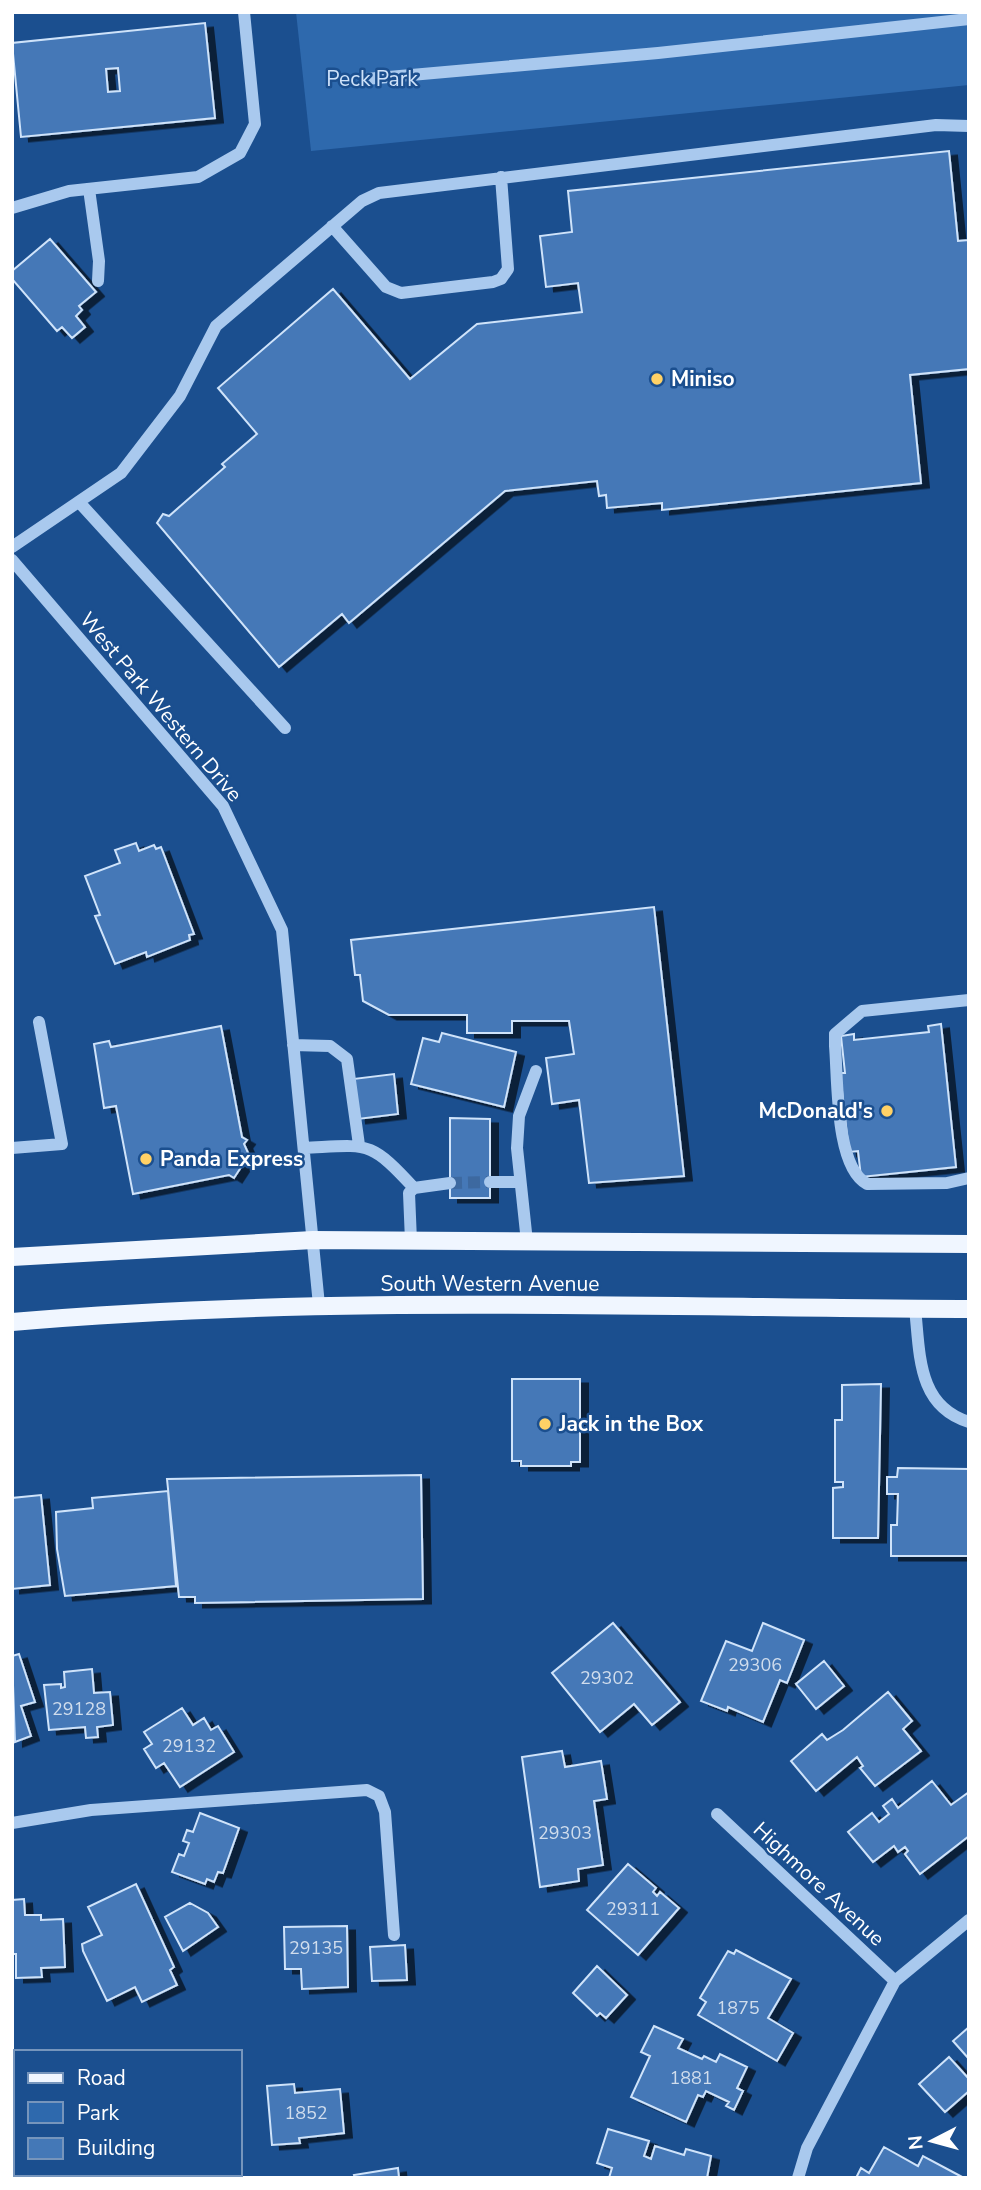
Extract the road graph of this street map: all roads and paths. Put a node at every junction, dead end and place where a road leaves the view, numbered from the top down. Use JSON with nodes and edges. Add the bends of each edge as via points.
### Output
{"nodes":[{"id":1,"x":244,"y":12,"type":"edge"},
{"id":2,"x":969,"y":19,"type":"edge"},
{"id":3,"x":366,"y":79,"type":"dead end"},
{"id":4,"x":969,"y":126,"type":"edge"},
{"id":5,"x":501,"y":177,"type":"junction"},
{"id":6,"x":89,"y":189,"type":"junction"},
{"id":7,"x":12,"y":208,"type":"edge"},
{"id":8,"x":332,"y":226,"type":"junction"},
{"id":9,"x":98,"y":281,"type":"dead end"},
{"id":10,"x":79,"y":502,"type":"junction"},
{"id":11,"x":12,"y":548,"type":"edge"},
{"id":12,"x":12,"y":560,"type":"edge"},
{"id":13,"x":285,"y":728,"type":"dead end"},
{"id":14,"x":969,"y":1000,"type":"edge"},
{"id":15,"x":39,"y":1023,"type":"dead end"},
{"id":16,"x":293,"y":1045,"type":"junction"},
{"id":17,"x":536,"y":1072,"type":"dead end"},
{"id":18,"x":359,"y":1145,"type":"junction"},
{"id":19,"x":12,"y":1148,"type":"edge"},
{"id":20,"x":304,"y":1148,"type":"junction"},
{"id":21,"x":969,"y":1178,"type":"edge"},
{"id":22,"x":450,"y":1182,"type":"tunnel mouth"},
{"id":23,"x":490,"y":1182,"type":"tunnel mouth"},
{"id":24,"x":520,"y":1182,"type":"junction"},
{"id":25,"x":414,"y":1188,"type":"junction"},
{"id":26,"x":313,"y":1240,"type":"junction"},
{"id":27,"x":411,"y":1241,"type":"junction"},
{"id":28,"x":527,"y":1242,"type":"junction"},
{"id":29,"x":969,"y":1244,"type":"edge"},
{"id":30,"x":12,"y":1257,"type":"edge"},
{"id":31,"x":318,"y":1305,"type":"junction"},
{"id":32,"x":915,"y":1308,"type":"junction"},
{"id":33,"x":969,"y":1308,"type":"edge"},
{"id":34,"x":12,"y":1322,"type":"edge"},
{"id":35,"x":969,"y":1422,"type":"edge"},
{"id":36,"x":718,"y":1814,"type":"dead end"},
{"id":37,"x":12,"y":1823,"type":"edge"},
{"id":38,"x":969,"y":1920,"type":"edge"},
{"id":39,"x":394,"y":1935,"type":"dead end"},
{"id":40,"x":895,"y":1981,"type":"junction"},
{"id":41,"x":798,"y":2178,"type":"edge"}],
"edges":[{"from":1,"to":6,"type":"street","via":[[255,124],[240,153],[198,177]]},
{"from":2,"to":3,"type":"street"},
{"from":4,"to":5,"type":"street","via":[[936,125]]},
{"from":5,"to":8,"type":"street","via":[[379,193]]},
{"from":5,"to":8,"type":"street","via":[[508,269],[493,282],[401,293],[386,287]]},
{"from":6,"to":7,"type":"street"},
{"from":6,"to":9,"type":"street"},
{"from":8,"to":10,"type":"street","via":[[216,326],[180,396],[121,473]]},
{"from":10,"to":11,"type":"street"},
{"from":10,"to":13,"type":"street"},
{"from":12,"to":16,"type":"street","name":"West Park Western Drive","via":[[223,806],[282,930]]},
{"from":14,"to":21,"type":"street","via":[[862,1011],[835,1034],[845,1154],[858,1179],[867,1184]]},
{"from":15,"to":19,"type":"street","via":[[62,1144]]},
{"from":16,"to":18,"type":"street","via":[[330,1046],[347,1059]]},
{"from":16,"to":20,"type":"street","name":"West Park Western Drive"},
{"from":17,"to":24,"type":"street","via":[[519,1116]]},
{"from":18,"to":20,"type":"street"},
{"from":18,"to":25,"type":"street","via":[[383,1155]]},
{"from":20,"to":26,"type":"street","name":"West Park Western Drive"},
{"from":22,"to":25,"type":"street"},
{"from":23,"to":24,"type":"street"},
{"from":24,"to":28,"type":"street"},
{"from":25,"to":27,"type":"street","via":[[409,1193]]},
{"from":26,"to":27,"type":"main road","name":"South Western Avenue"},
{"from":26,"to":30,"type":"main road","name":"South Western Avenue"},
{"from":26,"to":31,"type":"street","name":"West Park Western Drive"},
{"from":27,"to":28,"type":"main road","name":"South Western Avenue"},
{"from":28,"to":29,"type":"main road","name":"South Western Avenue"},
{"from":31,"to":32,"type":"main road","name":"South Western Avenue"},
{"from":31,"to":34,"type":"main road","name":"South Western Avenue"},
{"from":32,"to":33,"type":"main road","name":"South Western Avenue"},
{"from":32,"to":35,"type":"street","via":[[930,1393],[942,1410]]},
{"from":36,"to":40,"type":"street","name":"Highmore Avenue"},
{"from":37,"to":39,"type":"street","via":[[91,1810],[367,1790],[379,1796],[385,1812]]},
{"from":38,"to":40,"type":"street"},
{"from":40,"to":41,"type":"street","via":[[807,2148]]}]}
